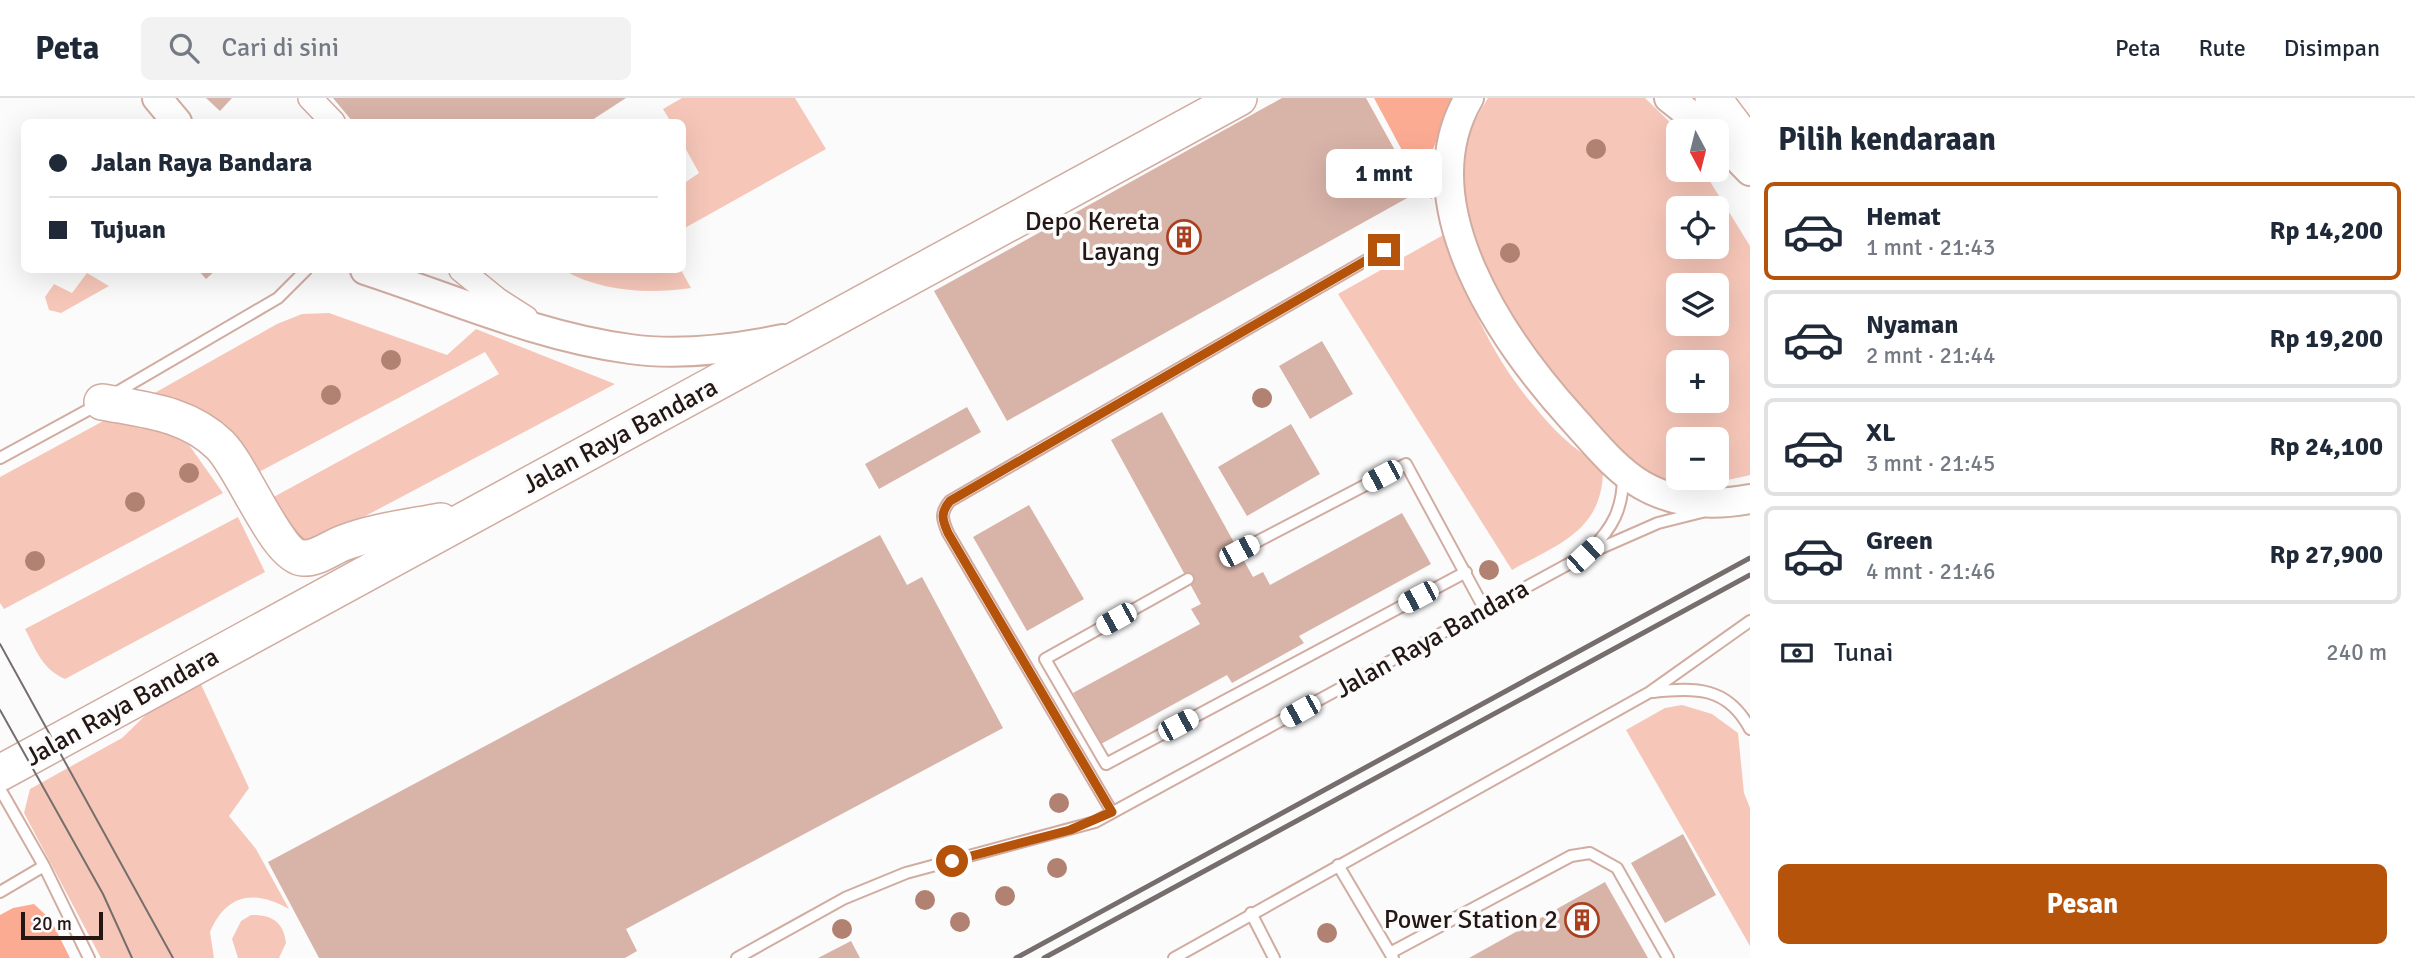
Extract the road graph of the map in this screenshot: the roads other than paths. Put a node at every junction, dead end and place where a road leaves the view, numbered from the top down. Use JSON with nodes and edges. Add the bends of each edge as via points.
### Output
{"nodes":[{"id":1,"x":157,"y":98,"type":"edge"},
{"id":2,"x":303,"y":98,"type":"edge"},
{"id":3,"x":310,"y":98,"type":"edge"},
{"id":4,"x":1239,"y":98,"type":"edge"},
{"id":5,"x":1469,"y":98,"type":"edge"},
{"id":6,"x":1670,"y":98,"type":"edge"},
{"id":7,"x":1713,"y":98,"type":"edge"},
{"id":8,"x":174,"y":119,"type":"edge"},
{"id":9,"x":315,"y":119,"type":"edge"},
{"id":10,"x":330,"y":119,"type":"edge"},
{"id":11,"x":1696,"y":119,"type":"edge"},
{"id":12,"x":1750,"y":147,"type":"edge"},
{"id":13,"x":1729,"y":149,"type":"edge"},
{"id":14,"x":1750,"y":171,"type":"edge"},
{"id":15,"x":1384,"y":250,"type":"dead end"},
{"id":16,"x":303,"y":273,"type":"edge"},
{"id":17,"x":374,"y":273,"type":"edge"},
{"id":18,"x":465,"y":273,"type":"edge"},
{"id":19,"x":543,"y":329,"type":"junction"},
{"id":20,"x":812,"y":333,"type":"junction"},
{"id":21,"x":102,"y":402,"type":"junction"},
{"id":22,"x":0,"y":458,"type":"edge"},
{"id":23,"x":1623,"y":471,"type":"junction"},
{"id":24,"x":1747,"y":500,"type":"edge"},
{"id":25,"x":477,"y":514,"type":"junction"},
{"id":26,"x":1239,"y":551,"type":"dead end"},
{"id":27,"x":1585,"y":555,"type":"junction"},
{"id":28,"x":1466,"y":572,"type":"junction"},
{"id":29,"x":1188,"y":579,"type":"dead end"},
{"id":30,"x":1485,"y":610,"type":"junction"},
{"id":31,"x":1750,"y":621,"type":"edge"},
{"id":32,"x":1650,"y":692,"type":"junction"},
{"id":33,"x":1750,"y":729,"type":"edge"},
{"id":34,"x":0,"y":773,"type":"edge"},
{"id":35,"x":0,"y":789,"type":"edge"},
{"id":36,"x":1112,"y":812,"type":"junction"},
{"id":37,"x":1338,"y":865,"type":"junction"},
{"id":38,"x":44,"y":866,"type":"junction"},
{"id":39,"x":0,"y":892,"type":"edge"},
{"id":40,"x":1251,"y":913,"type":"junction"},
{"id":41,"x":1391,"y":956,"type":"edge"},
{"id":42,"x":89,"y":958,"type":"edge"},
{"id":43,"x":737,"y":958,"type":"edge"},
{"id":44,"x":1174,"y":958,"type":"edge"},
{"id":45,"x":1274,"y":958,"type":"edge"},
{"id":46,"x":1668,"y":958,"type":"edge"}],
"edges":[{"from":1,"to":8,"type":"street"},
{"from":2,"to":9,"type":"lane"},
{"from":3,"to":10,"type":"street"},
{"from":4,"to":20,"type":"main road","name":"Jalan Raya Bandara"},
{"from":5,"to":23,"type":"street","via":[[1457,121],[1449,158],[1453,204],[1470,261],[1490,309],[1526,366]]},
{"from":6,"to":11,"type":"street"},
{"from":7,"to":12,"type":"main road"},
{"from":13,"to":14,"type":"street"},
{"from":15,"to":36,"type":"lane","via":[[950,501],[942,511],[948,533]]},
{"from":16,"to":21,"type":"lane","via":[[278,298]]},
{"from":17,"to":19,"type":"street"},
{"from":18,"to":19,"type":"street"},
{"from":19,"to":20,"type":"street","via":[[583,342],[633,350],[691,351],[745,347]]},
{"from":20,"to":25,"type":"main road","name":"Jalan Raya Bandara"},
{"from":21,"to":22,"type":"lane"},
{"from":21,"to":25,"type":"main road","via":[[162,411],[220,446],[240,470],[285,549],[304,559],[374,534]]},
{"from":23,"to":24,"type":"street","via":[[1643,485],[1684,501]]},
{"from":23,"to":27,"type":"lane","via":[[1617,517],[1607,535]]},
{"from":24,"to":27,"type":"lane","name":"Jalan Raya Bandara","via":[[1658,523]]},
{"from":25,"to":34,"type":"main road","name":"Jalan Raya Bandara"},
{"from":26,"to":28,"type":"lane","via":[[1406,464]]},
{"from":27,"to":30,"type":"lane","name":"Jalan Raya Bandara"},
{"from":28,"to":29,"type":"lane","via":[[1106,764],[1045,659]]},
{"from":28,"to":30,"type":"lane"},
{"from":30,"to":36,"type":"lane","name":"Jalan Raya Bandara"},
{"from":31,"to":32,"type":"lane"},
{"from":32,"to":33,"type":"lane","via":[[1711,693],[1741,713]]},
{"from":32,"to":37,"type":"lane"},
{"from":35,"to":38,"type":"lane"},
{"from":36,"to":43,"type":"lane","name":"Jalan Raya Bandara","via":[[1070,830],[906,873],[845,898]]},
{"from":37,"to":40,"type":"lane"},
{"from":37,"to":41,"type":"lane"},
{"from":38,"to":39,"type":"lane"},
{"from":38,"to":42,"type":"lane"},
{"from":40,"to":44,"type":"lane"},
{"from":40,"to":45,"type":"lane"},
{"from":41,"to":46,"type":"lane","via":[[1570,856],[1590,853],[1617,867]]}]}
